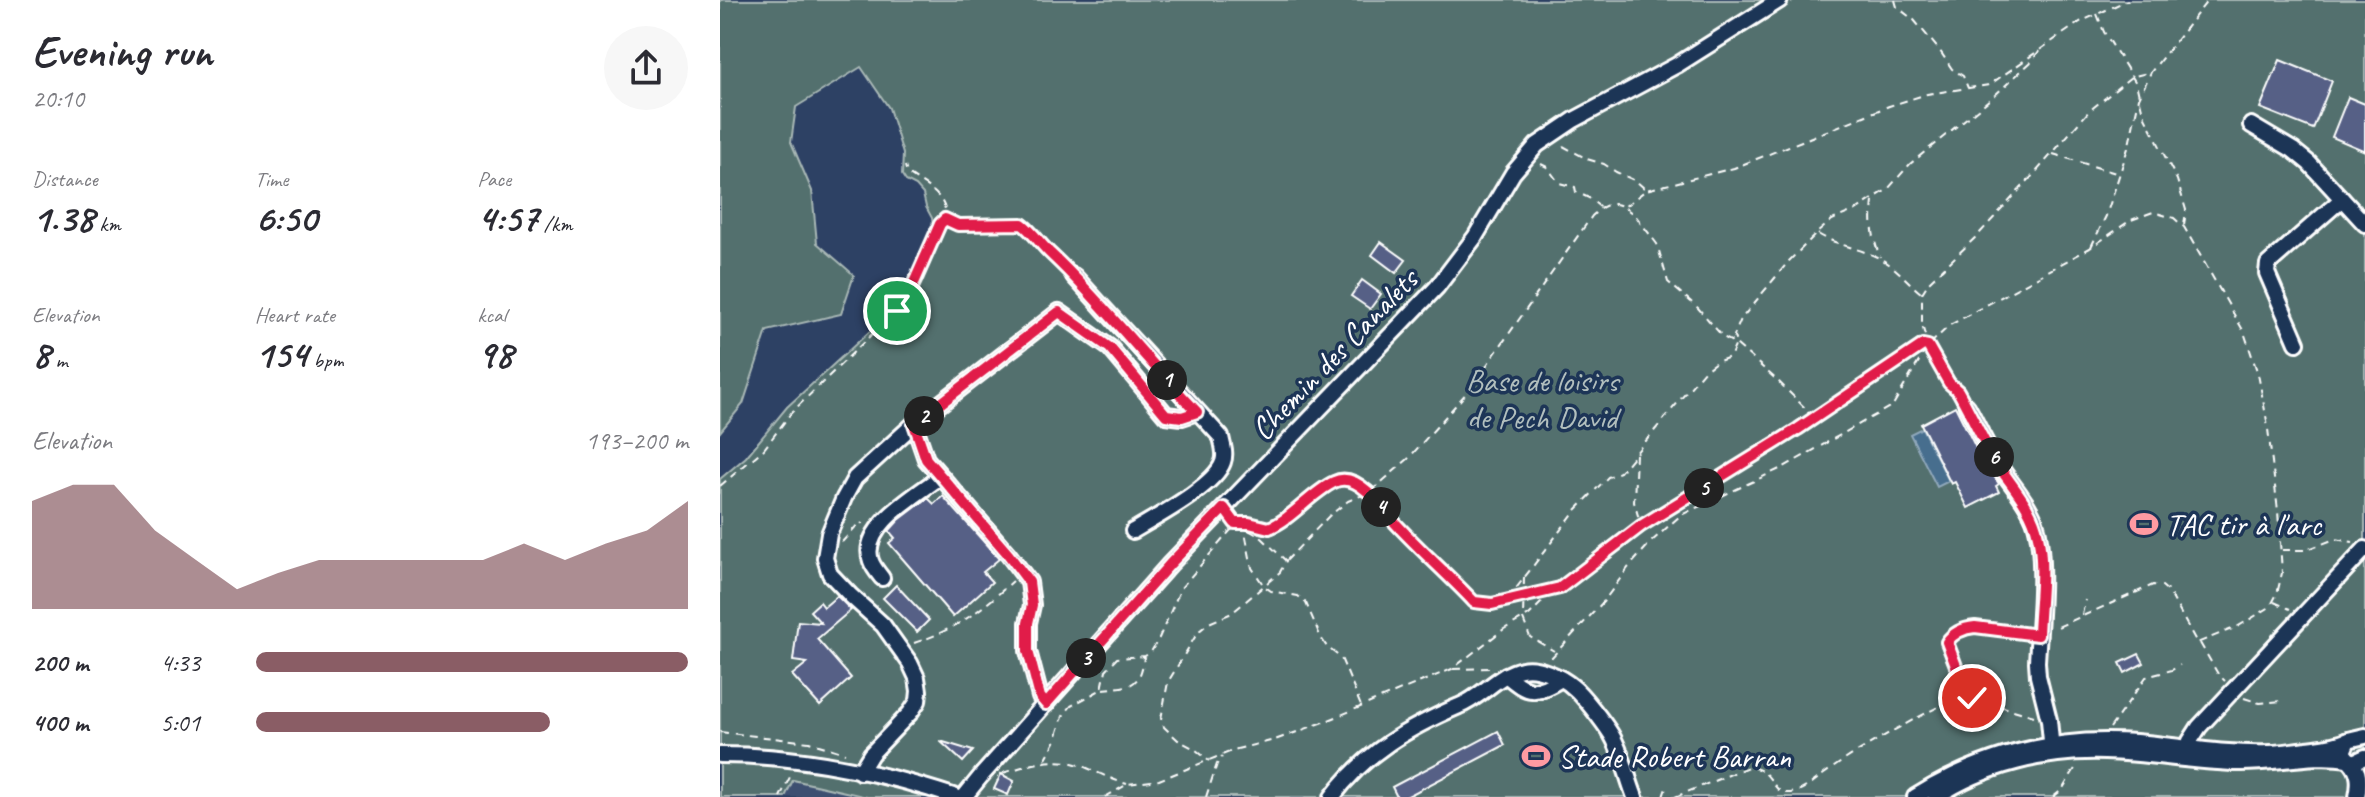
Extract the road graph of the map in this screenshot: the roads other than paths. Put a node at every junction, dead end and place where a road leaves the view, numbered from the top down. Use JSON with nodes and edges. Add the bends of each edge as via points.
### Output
{"nodes":[{"id":1,"x":1780,"y":0,"type":"edge"},
{"id":2,"x":2251,"y":125,"type":"dead end"},
{"id":3,"x":2342,"y":199,"type":"junction"},
{"id":4,"x":2365,"y":224,"type":"edge"},
{"id":5,"x":1074,"y":276,"type":"road end"},
{"id":6,"x":2297,"y":343,"type":"dead end"},
{"id":7,"x":1967,"y":406,"type":"road end"},
{"id":8,"x":1197,"y":412,"type":"junction"},
{"id":9,"x":914,"y":424,"type":"junction"},
{"id":10,"x":940,"y":477,"type":"junction"},
{"id":11,"x":1133,"y":531,"type":"dead end"},
{"id":12,"x":2361,"y":546,"type":"edge"},
{"id":13,"x":882,"y":578,"type":"dead end"},
{"id":14,"x":1506,"y":675,"type":"junction"},
{"id":15,"x":1561,"y":679,"type":"junction"},
{"id":16,"x":1046,"y":704,"type":"junction"},
{"id":17,"x":2359,"y":739,"type":"edge"},
{"id":18,"x":2052,"y":749,"type":"junction"},
{"id":19,"x":2186,"y":754,"type":"junction"},
{"id":20,"x":720,"y":755,"type":"edge"},
{"id":21,"x":2365,"y":757,"type":"edge"},
{"id":22,"x":2349,"y":760,"type":"junction"},
{"id":23,"x":863,"y":766,"type":"junction"},
{"id":24,"x":885,"y":778,"type":"junction"},
{"id":25,"x":928,"y":797,"type":"edge"},
{"id":26,"x":956,"y":797,"type":"edge"},
{"id":27,"x":964,"y":797,"type":"edge"},
{"id":28,"x":1332,"y":797,"type":"edge"},
{"id":29,"x":1635,"y":797,"type":"edge"},
{"id":30,"x":1915,"y":797,"type":"edge"},
{"id":31,"x":1936,"y":797,"type":"edge"},
{"id":32,"x":2357,"y":797,"type":"edge"}],
"edges":[{"from":1,"to":16,"type":"street","name":"Chemin des Canalets","via":[[1551,135],[1526,156],[1437,287],[1170,564]]},
{"from":2,"to":3,"type":"street","via":[[2309,163]]},
{"from":3,"to":4,"type":"street"},
{"from":3,"to":6,"type":"street","via":[[2268,264],[2267,273]]},
{"from":5,"to":8,"type":"street"},
{"from":7,"to":18,"type":"street","via":[[2033,518],[2041,557],[2038,676]]},
{"from":8,"to":9,"type":"street","via":[[1166,415],[1110,348],[1059,312]]},
{"from":8,"to":11,"type":"street","via":[[1221,437],[1223,465],[1204,486]]},
{"from":9,"to":10,"type":"street","via":[[926,459]]},
{"from":9,"to":23,"type":"street","via":[[855,478],[829,534],[825,558],[830,574],[883,625],[917,678],[918,701]]},
{"from":10,"to":13,"type":"street","via":[[884,520],[871,540],[870,561]]},
{"from":10,"to":16,"type":"street","via":[[1029,582],[1028,651]]},
{"from":12,"to":19,"type":"street","via":[[2199,727]]},
{"from":14,"to":15,"type":"street","via":[[1532,668]]},
{"from":14,"to":15,"type":"street","via":[[1533,691]]},
{"from":14,"to":28,"type":"street","via":[[1469,702],[1418,724],[1370,754]]},
{"from":15,"to":29,"type":"street","via":[[1611,735]]},
{"from":16,"to":27,"type":"street","name":"Chemin des Canalets"},
{"from":17,"to":19,"type":"street","via":[[2271,753]]},
{"from":17,"to":22,"type":"street","via":[[2345,743],[2343,752]]},
{"from":18,"to":19,"type":"street"},
{"from":18,"to":19,"type":"street","via":[[2105,741]]},
{"from":18,"to":30,"type":"street","via":[[1992,759]]},
{"from":18,"to":31,"type":"street","via":[[1977,775]]},
{"from":19,"to":22,"type":"street","via":[[2247,763]]},
{"from":20,"to":23,"type":"street"},
{"from":21,"to":22,"type":"street"},
{"from":22,"to":32,"type":"street","via":[[2359,776]]},
{"from":23,"to":24,"type":"street"},
{"from":24,"to":25,"type":"street"},
{"from":24,"to":26,"type":"street"}]}
